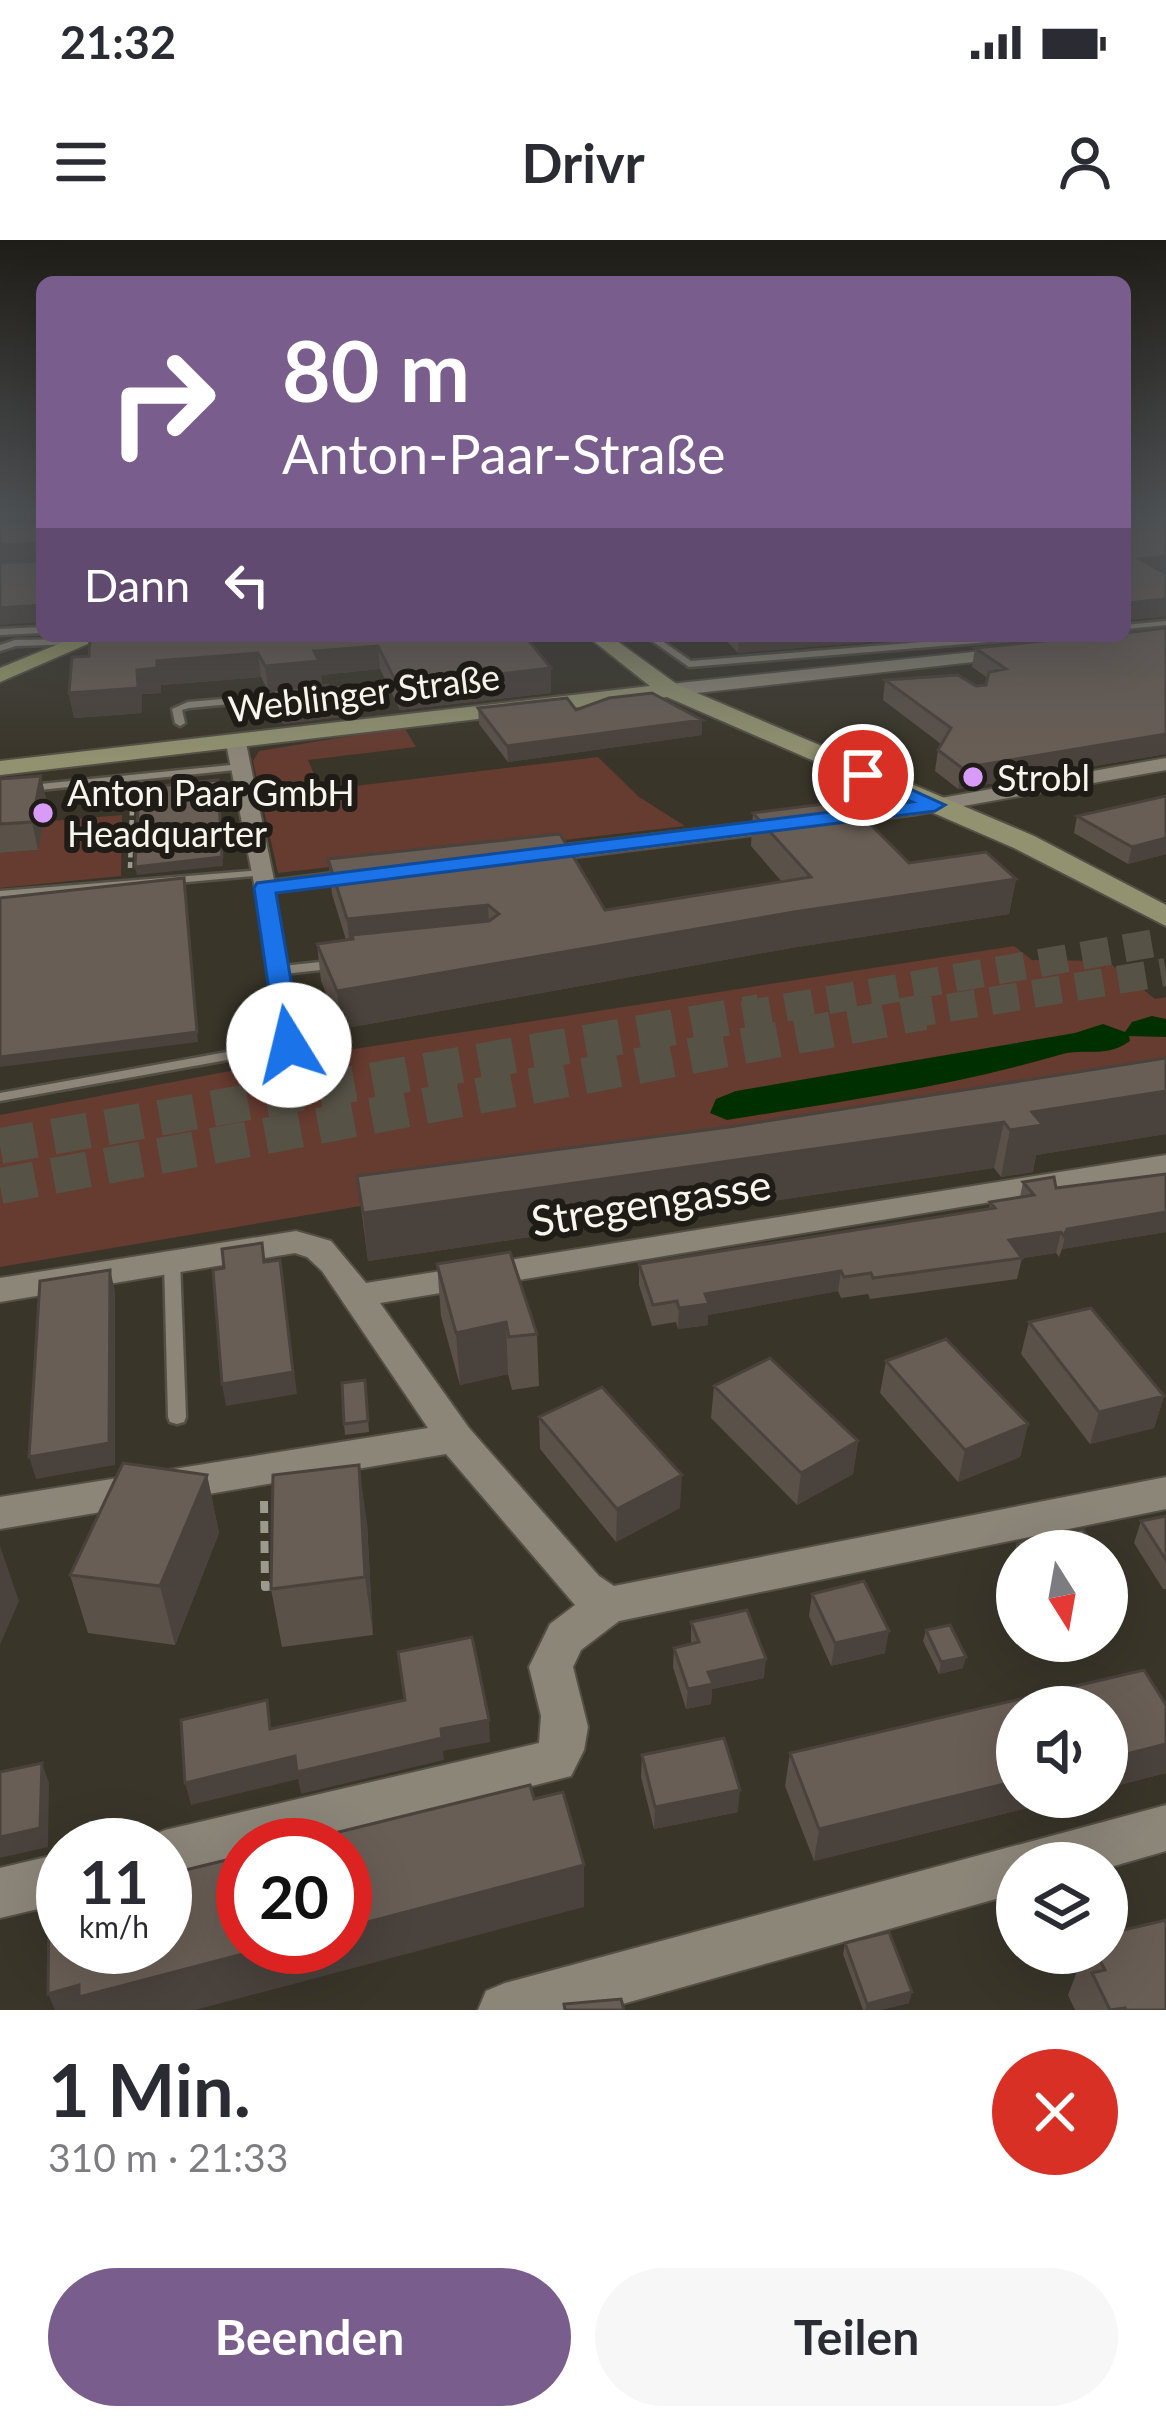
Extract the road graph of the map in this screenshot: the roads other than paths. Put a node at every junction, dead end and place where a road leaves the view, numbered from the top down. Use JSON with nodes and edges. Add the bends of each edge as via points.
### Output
{"nodes":[{"id":1,"x":1166,"y":623,"type":"edge"},
{"id":2,"x":1131,"y":626,"type":"edge"},
{"id":3,"x":36,"y":630,"type":"edge"},
{"id":4,"x":0,"y":632,"type":"edge"},
{"id":5,"x":1166,"y":638,"type":"edge"},
{"id":6,"x":1131,"y":641,"type":"edge"},
{"id":7,"x":45,"y":642,"type":"edge"},
{"id":8,"x":82,"y":642,"type":"edge"},
{"id":9,"x":604,"y":642,"type":"edge"},
{"id":10,"x":657,"y":642,"type":"edge"},
{"id":11,"x":1123,"y":642,"type":"edge"},
{"id":12,"x":1030,"y":643,"type":"edge"},
{"id":13,"x":1102,"y":644,"type":"edge"},
{"id":14,"x":0,"y":648,"type":"edge"},
{"id":15,"x":822,"y":656,"type":"junction"},
{"id":16,"x":922,"y":661,"type":"junction"},
{"id":17,"x":0,"y":676,"type":"edge"},
{"id":18,"x":957,"y":685,"type":"edge"},
{"id":19,"x":368,"y":689,"type":"dead end"},
{"id":20,"x":670,"y":691,"type":"junction"},
{"id":21,"x":180,"y":723,"type":"dead end"},
{"id":22,"x":239,"y":755,"type":"junction"},
{"id":23,"x":1166,"y":764,"type":"edge"},
{"id":24,"x":1,"y":776,"type":"edge"},
{"id":25,"x":935,"y":805,"type":"junction"},
{"id":26,"x":509,"y":858,"type":"edge"},
{"id":27,"x":398,"y":872,"type":"edge"},
{"id":28,"x":262,"y":880,"type":"junction"},
{"id":29,"x":0,"y":895,"type":"edge"},
{"id":30,"x":1166,"y":917,"type":"edge"},
{"id":31,"x":348,"y":963,"type":"edge"},
{"id":32,"x":277,"y":971,"type":"junction"},
{"id":33,"x":0,"y":1097,"type":"edge"},
{"id":34,"x":1166,"y":1164,"type":"edge"},
{"id":35,"x":172,"y":1261,"type":"junction"},
{"id":36,"x":1,"y":1290,"type":"edge"},
{"id":37,"x":359,"y":1297,"type":"junction"},
{"id":38,"x":0,"y":1310,"type":"edge"},
{"id":39,"x":177,"y":1417,"type":"dead end"},
{"id":40,"x":455,"y":1438,"type":"junction"},
{"id":41,"x":1166,"y":1493,"type":"edge"},
{"id":42,"x":0,"y":1513,"type":"edge"},
{"id":43,"x":608,"y":1605,"type":"junction"},
{"id":44,"x":1166,"y":1828,"type":"edge"},
{"id":45,"x":1115,"y":1842,"type":"edge"},
{"id":46,"x":192,"y":1848,"type":"edge"},
{"id":47,"x":996,"y":1875,"type":"edge"},
{"id":48,"x":36,"y":1884,"type":"edge"},
{"id":49,"x":0,"y":1893,"type":"edge"},
{"id":50,"x":505,"y":2010,"type":"edge"}],
"edges":[{"from":1,"to":2,"type":"lane"},
{"from":3,"to":4,"type":"lane"},
{"from":5,"to":6,"type":"street"},
{"from":7,"to":14,"type":"lane"},
{"from":8,"to":17,"type":"main road"},
{"from":9,"to":20,"type":"street"},
{"from":10,"to":15,"type":"lane","via":[[688,664]]},
{"from":11,"to":13,"type":"street"},
{"from":12,"to":15,"type":"lane"},
{"from":12,"to":16,"type":"street","name":"Weblinger Straße"},
{"from":15,"to":16,"type":"street","name":"Weblinger Straße"},
{"from":15,"to":20,"type":"street","name":"Weblinger Straße"},
{"from":16,"to":18,"type":"street"},
{"from":19,"to":21,"type":"lane","via":[[188,705],[177,710]]},
{"from":20,"to":22,"type":"street","name":"Weblinger Straße"},
{"from":20,"to":25,"type":"street"},
{"from":22,"to":24,"type":"street","name":"Weblinger Straße"},
{"from":22,"to":28,"type":"street"},
{"from":23,"to":25,"type":"street"},
{"from":25,"to":26,"type":"street"},
{"from":25,"to":30,"type":"street"},
{"from":27,"to":28,"type":"street"},
{"from":28,"to":29,"type":"lane"},
{"from":28,"to":32,"type":"lane"},
{"from":31,"to":32,"type":"lane"},
{"from":32,"to":33,"type":"lane","via":[[289,1045]]},
{"from":34,"to":37,"type":"street","name":"Stregengasse"},
{"from":35,"to":36,"type":"street"},
{"from":35,"to":37,"type":"street","via":[[296,1242],[328,1257]]},
{"from":35,"to":39,"type":"lane"},
{"from":36,"to":38,"type":"lane"},
{"from":37,"to":40,"type":"street"},
{"from":40,"to":42,"type":"street"},
{"from":40,"to":43,"type":"street","via":[[584,1588]]},
{"from":41,"to":43,"type":"street"},
{"from":43,"to":46,"type":"street","via":[[565,1636],[550,1667],[567,1727],[567,1746],[554,1761]]},
{"from":44,"to":45,"type":"street"},
{"from":47,"to":50,"type":"street"},
{"from":48,"to":49,"type":"street"}]}
